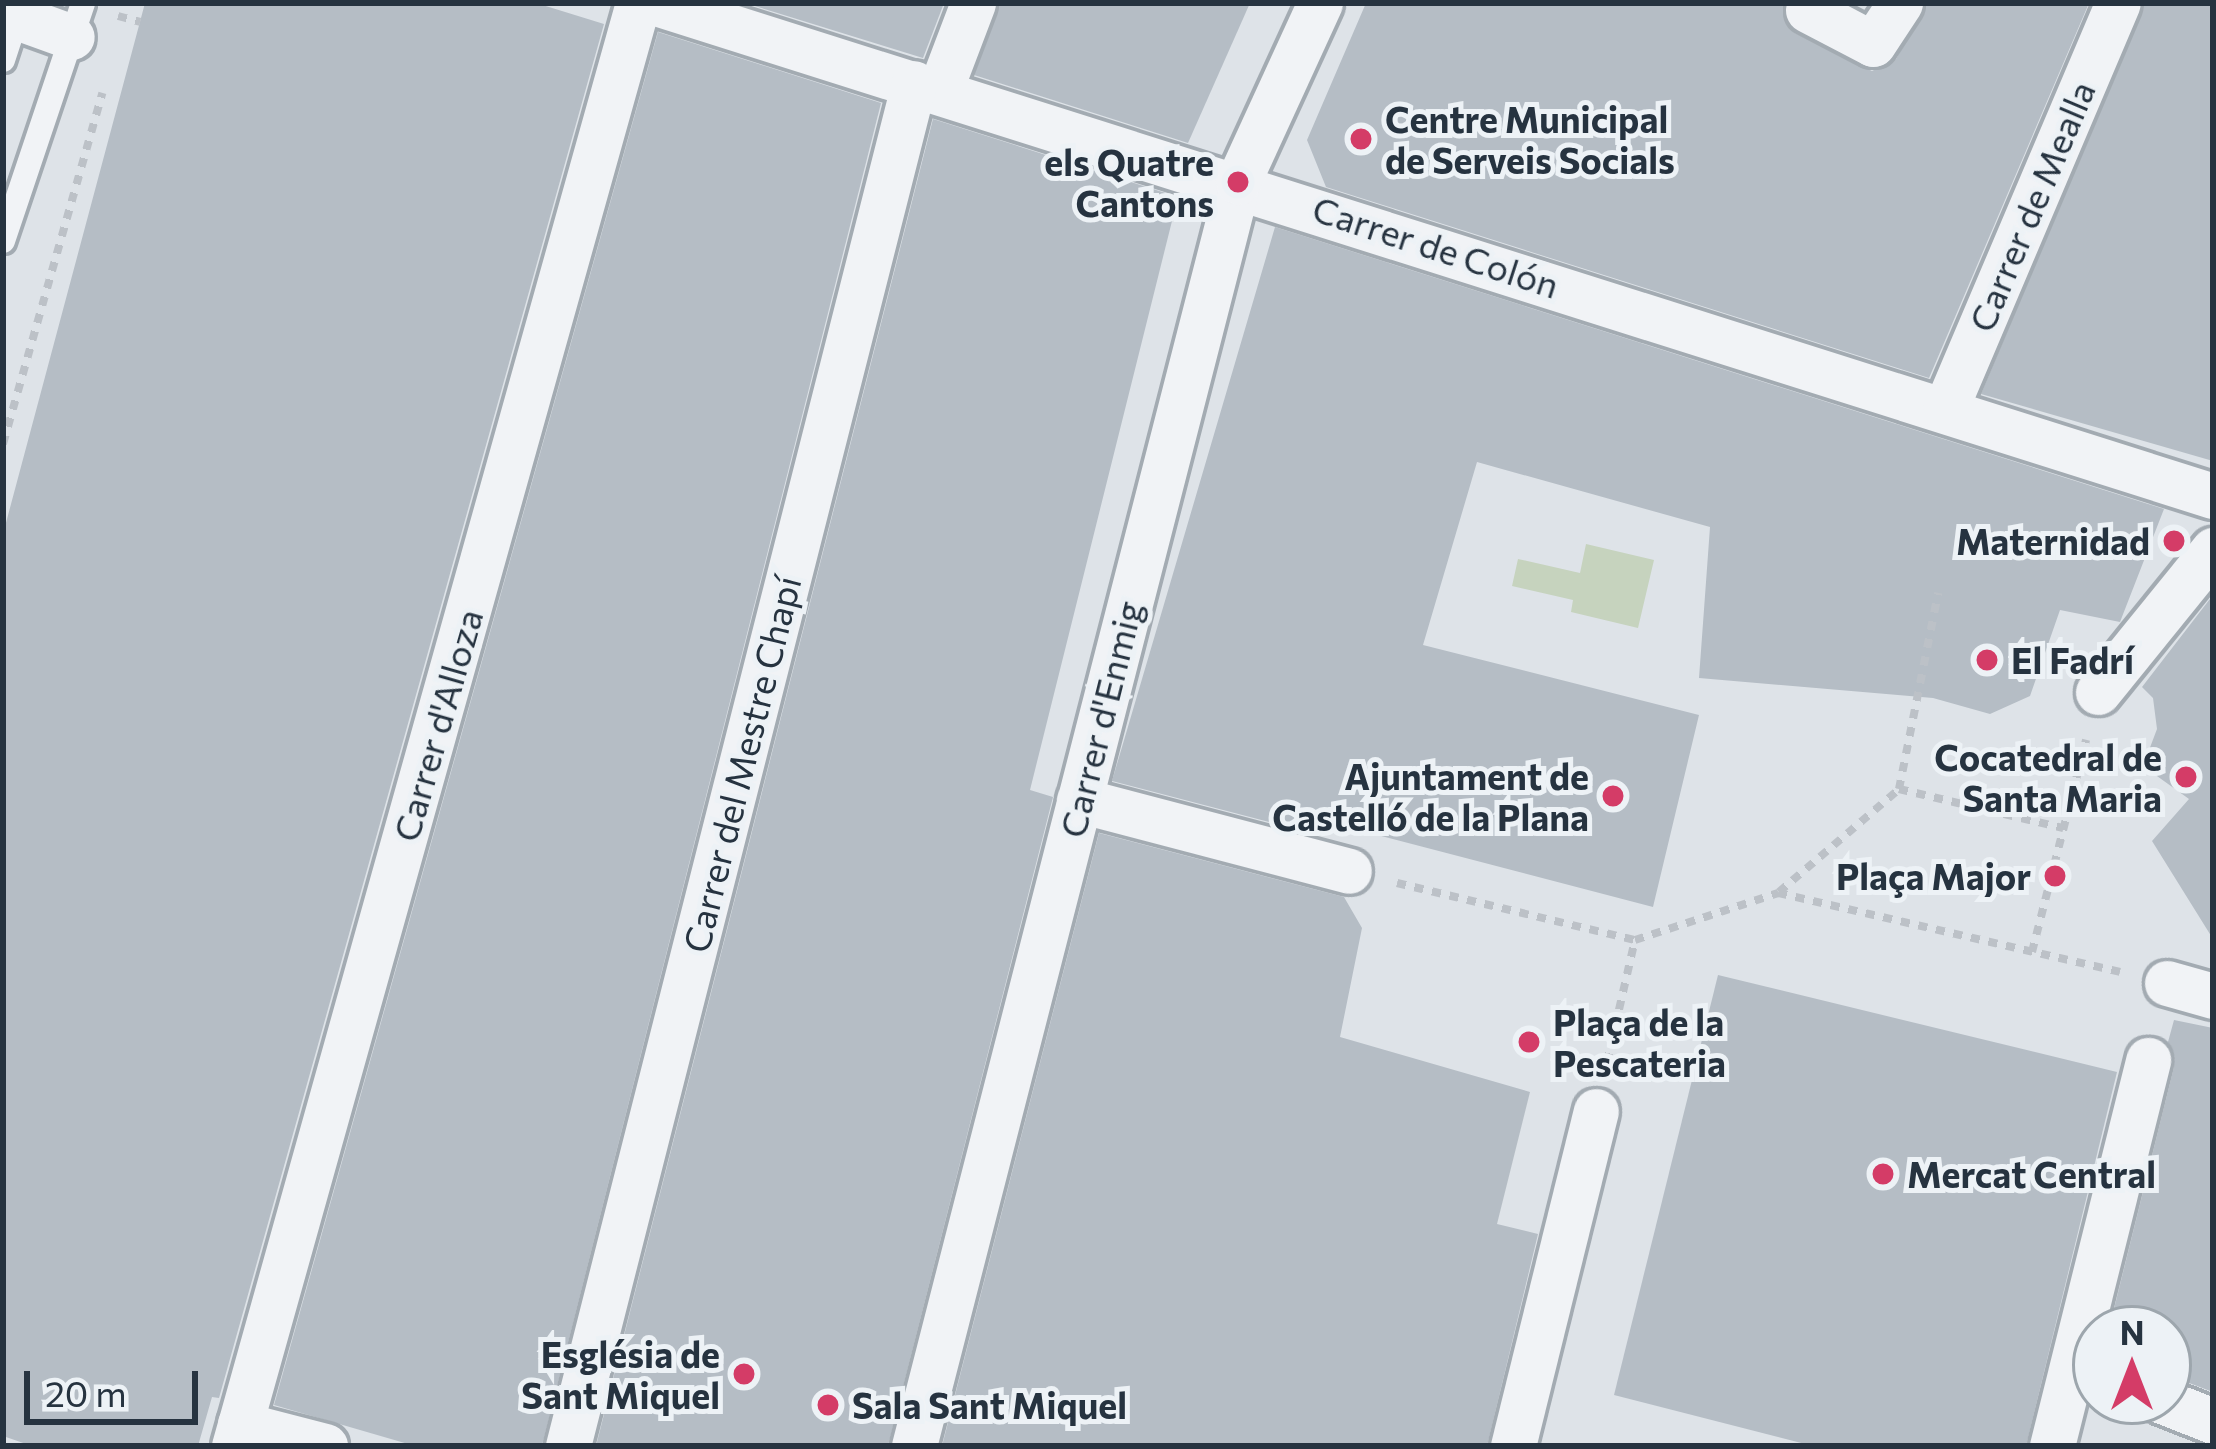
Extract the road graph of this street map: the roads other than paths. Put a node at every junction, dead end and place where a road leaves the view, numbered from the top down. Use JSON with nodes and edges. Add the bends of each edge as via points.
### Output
{"nodes":[{"id":1,"x":638,"y":3,"type":"edge"},
{"id":2,"x":656,"y":3,"type":"edge"},
{"id":3,"x":974,"y":3,"type":"edge"},
{"id":4,"x":1320,"y":3,"type":"edge"},
{"id":5,"x":1900,"y":3,"type":"edge"},
{"id":6,"x":2118,"y":3,"type":"edge"},
{"id":7,"x":1808,"y":10,"type":"dead end"},
{"id":8,"x":11,"y":23,"type":"edge"},
{"id":9,"x":90,"y":27,"type":"edge"},
{"id":10,"x":927,"y":86,"type":"junction"},
{"id":11,"x":1238,"y":182,"type":"junction"},
{"id":12,"x":3,"y":242,"type":"edge"},
{"id":13,"x":1945,"y":410,"type":"junction"},
{"id":14,"x":2213,"y":496,"type":"edge"},
{"id":15,"x":2213,"y":550,"type":"edge"},
{"id":16,"x":2098,"y":692,"type":"road end"},
{"id":17,"x":1079,"y":800,"type":"junction"},
{"id":18,"x":1348,"y":871,"type":"road end"},
{"id":19,"x":2167,"y":983,"type":"road end"},
{"id":20,"x":2213,"y":996,"type":"edge"},
{"id":21,"x":2148,"y":1060,"type":"dead end"},
{"id":22,"x":1596,"y":1111,"type":"road end"},
{"id":23,"x":2097,"y":1305,"type":"edge"},
{"id":24,"x":2072,"y":1398,"type":"edge"},
{"id":25,"x":237,"y":1435,"type":"edge"},
{"id":26,"x":325,"y":1446,"type":"edge"},
{"id":27,"x":568,"y":1446,"type":"edge"},
{"id":28,"x":914,"y":1446,"type":"edge"},
{"id":29,"x":1513,"y":1446,"type":"edge"},
{"id":30,"x":2052,"y":1446,"type":"edge"}],
"edges":[{"from":1,"to":25,"type":"street","name":"Carrer d'Alloza"},
{"from":2,"to":10,"type":"street","name":"Carrer de Colón"},
{"from":3,"to":10,"type":"street","name":"Carrer del Mestre Chapí"},
{"from":4,"to":11,"type":"street","name":"Carrer d'Enmig"},
{"from":5,"to":7,"type":"street","via":[[1873,44]]},
{"from":6,"to":13,"type":"street","name":"Carrer de Mealla"},
{"from":8,"to":9,"type":"street"},
{"from":9,"to":12,"type":"lane"},
{"from":10,"to":11,"type":"street","name":"Carrer de Colón"},
{"from":10,"to":27,"type":"street","name":"Carrer del Mestre Chapí"},
{"from":11,"to":13,"type":"street","name":"Carrer de Colón"},
{"from":11,"to":17,"type":"street","name":"Carrer d'Enmig"},
{"from":13,"to":14,"type":"street","name":"Carrer de Colón"},
{"from":15,"to":16,"type":"street"},
{"from":17,"to":18,"type":"street"},
{"from":17,"to":28,"type":"street","name":"Carrer d'Enmig"},
{"from":19,"to":20,"type":"street"},
{"from":21,"to":23,"type":"street"},
{"from":22,"to":29,"type":"street"},
{"from":24,"to":30,"type":"street"},
{"from":25,"to":26,"type":"street"}]}
